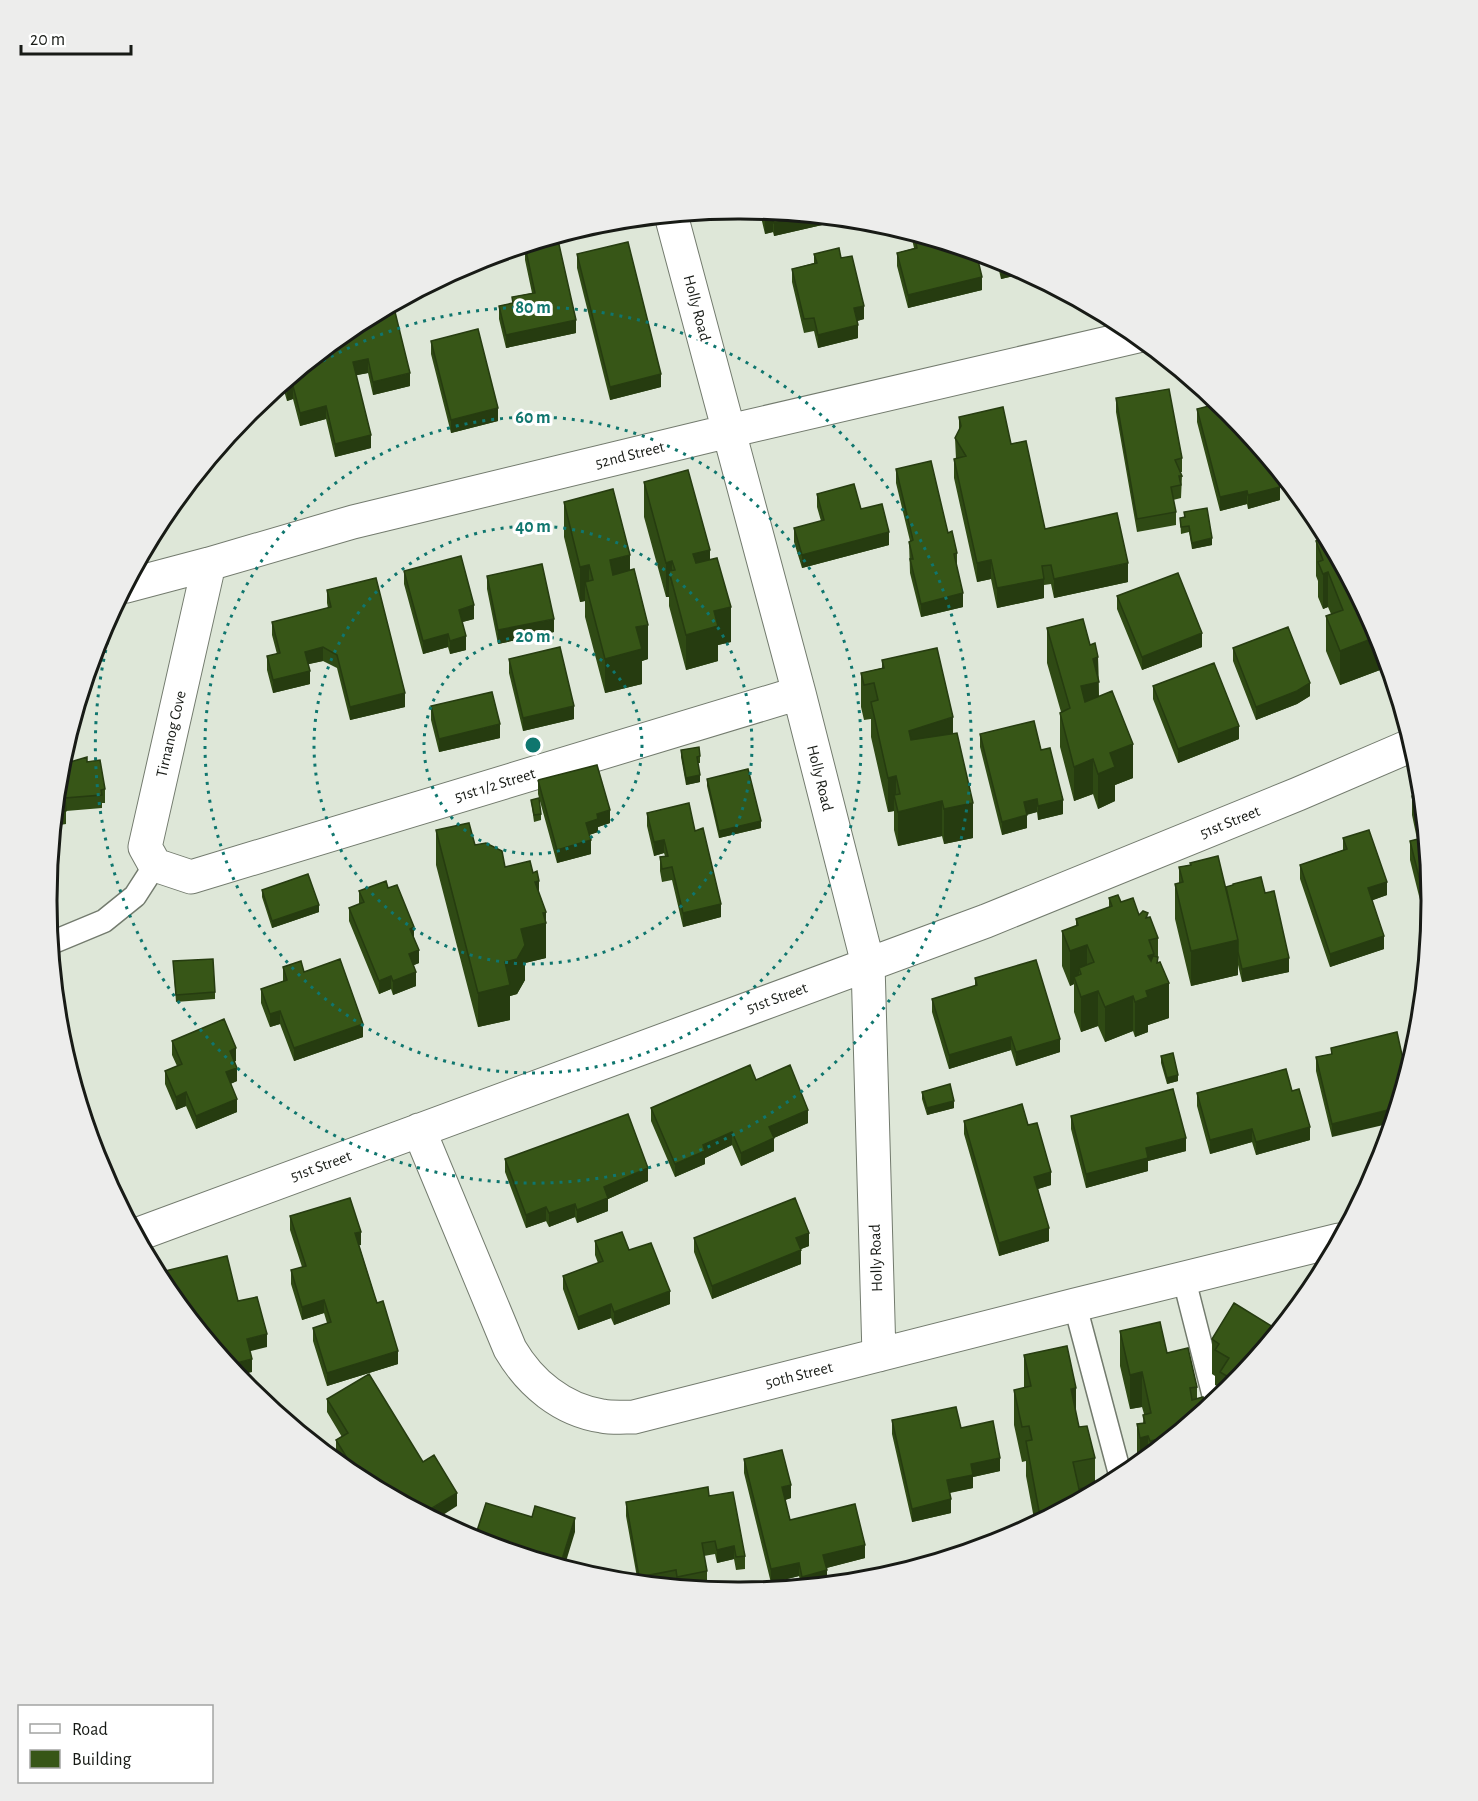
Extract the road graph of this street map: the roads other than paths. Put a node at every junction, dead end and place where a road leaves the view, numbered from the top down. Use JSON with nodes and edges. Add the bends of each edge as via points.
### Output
{"nodes":[{"id":1,"x":673,"y":222,"type":"edge"},
{"id":2,"x":1126,"y":339,"type":"edge"},
{"id":3,"x":729,"y":431,"type":"junction"},
{"id":4,"x":209,"y":564,"type":"junction"},
{"id":5,"x":135,"y":584,"type":"edge"},
{"id":6,"x":799,"y":693,"type":"junction"},
{"id":7,"x":1404,"y":749,"type":"edge"},
{"id":8,"x":155,"y":865,"type":"junction"},
{"id":9,"x":58,"y":940,"type":"edge"},
{"id":10,"x":868,"y":964,"type":"junction"},
{"id":11,"x":419,"y":1130,"type":"junction"},
{"id":12,"x":143,"y":1232,"type":"edge"},
{"id":13,"x":1330,"y":1242,"type":"edge"},
{"id":14,"x":1184,"y":1279,"type":"junction"},
{"id":15,"x":1075,"y":1305,"type":"junction"},
{"id":16,"x":879,"y":1355,"type":"junction"},
{"id":17,"x":1212,"y":1391,"type":"edge"},
{"id":18,"x":1118,"y":1468,"type":"edge"}],
"edges":[{"from":1,"to":3,"type":"street","name":"Holly Road"},
{"from":2,"to":3,"type":"street","name":"52nd Street"},
{"from":3,"to":4,"type":"street","name":"52nd Street","via":[[353,522]]},
{"from":3,"to":6,"type":"street","name":"Holly Road"},
{"from":4,"to":5,"type":"street","name":"52nd Street"},
{"from":4,"to":8,"type":"street","name":"Tirnanog Cove","via":[[145,847]]},
{"from":6,"to":8,"type":"street","name":"51st 1/2 Street","via":[[191,877]]},
{"from":6,"to":10,"type":"street","name":"Holly Road"},
{"from":7,"to":10,"type":"street","name":"51st Street","via":[[986,921]]},
{"from":8,"to":9,"type":"lane","via":[[135,896],[104,921]]},
{"from":10,"to":11,"type":"street","name":"51st Street"},
{"from":10,"to":16,"type":"street","name":"Holly Road"},
{"from":11,"to":12,"type":"street","name":"51st Street"},
{"from":11,"to":16,"type":"street","name":"50th Street","via":[[510,1349],[520,1366],[543,1389],[570,1407],[602,1416],[634,1417]]},
{"from":13,"to":14,"type":"street","name":"50th Street"},
{"from":14,"to":15,"type":"street","name":"50th Street"},
{"from":14,"to":17,"type":"lane"},
{"from":15,"to":16,"type":"street","name":"50th Street"},
{"from":15,"to":18,"type":"lane"}]}
